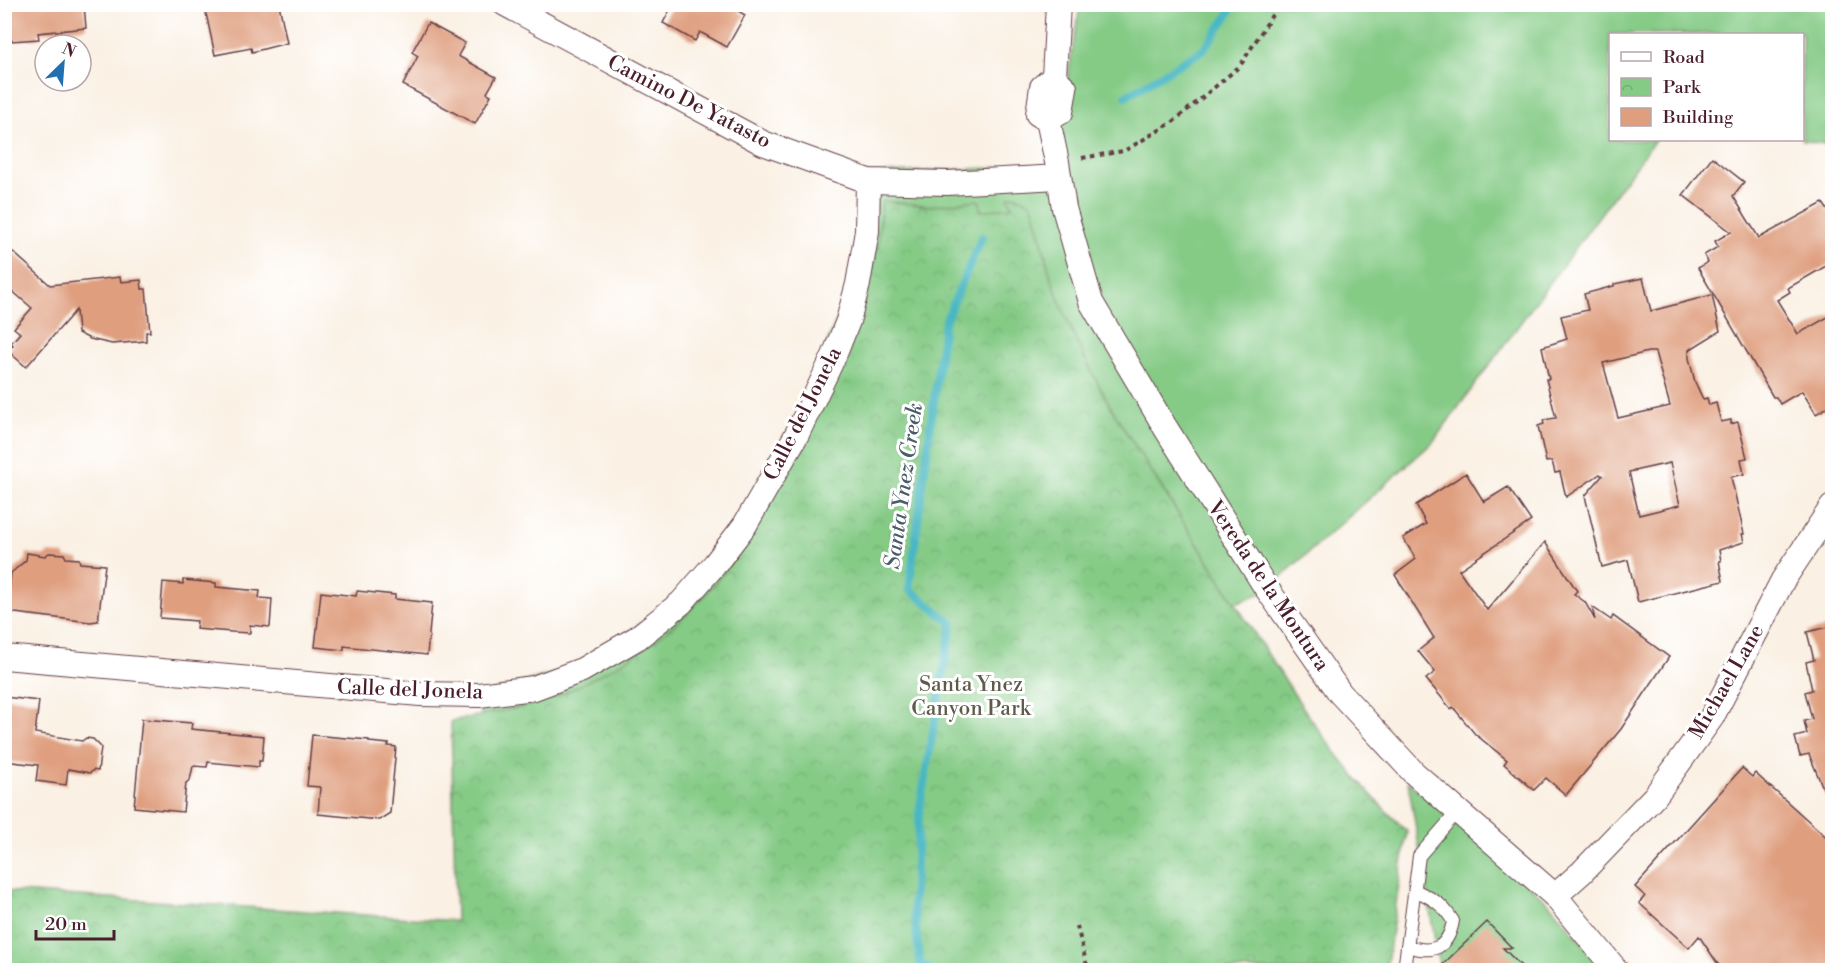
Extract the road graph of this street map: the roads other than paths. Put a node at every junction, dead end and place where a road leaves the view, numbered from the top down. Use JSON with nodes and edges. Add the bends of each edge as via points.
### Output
{"nodes":[{"id":1,"x":505,"y":4,"type":"edge"},
{"id":2,"x":1058,"y":4,"type":"edge"},
{"id":3,"x":1059,"y":177,"type":"junction"},
{"id":4,"x":868,"y":181,"type":"junction"},
{"id":5,"x":1833,"y":507,"type":"edge"},
{"id":6,"x":4,"y":657,"type":"edge"},
{"id":7,"x":1458,"y":811,"type":"junction"},
{"id":8,"x":1415,"y":890,"type":"junction"},
{"id":9,"x":1555,"y":896,"type":"junction"},
{"id":10,"x":1407,"y":946,"type":"junction"},
{"id":11,"x":1404,"y":970,"type":"edge"},
{"id":12,"x":1616,"y":970,"type":"edge"}],
"edges":[{"from":1,"to":4,"type":"street","name":"Camino De Yatasto","via":[[763,143]]},
{"from":2,"to":3,"type":"street","name":"Vereda de la Montura","via":[[1054,77],[1042,87],[1038,114],[1048,120]]},
{"from":3,"to":4,"type":"street","name":"Camino De Yatasto","via":[[947,183]]},
{"from":3,"to":7,"type":"street","name":"Vereda de la Montura","via":[[1091,302],[1171,437],[1265,586],[1340,693],[1414,773]]},
{"from":4,"to":6,"type":"street","name":"Calle del Jonela","via":[[867,231],[848,321],[797,434],[745,525],[681,603],[637,638],[582,670],[534,688],[479,695],[420,694]]},
{"from":5,"to":9,"type":"street","name":"Michael Lane","via":[[1783,580],[1706,726],[1655,796]]},
{"from":7,"to":8,"type":"lane","via":[[1419,856]]},
{"from":7,"to":9,"type":"street","name":"Vereda de la Montura"},
{"from":8,"to":10,"type":"lane"},
{"from":8,"to":10,"type":"lane","via":[[1444,907],[1453,921],[1451,935],[1438,948],[1421,950]]},
{"from":9,"to":12,"type":"street","name":"Vereda de la Montura"},
{"from":10,"to":11,"type":"lane"}]}
